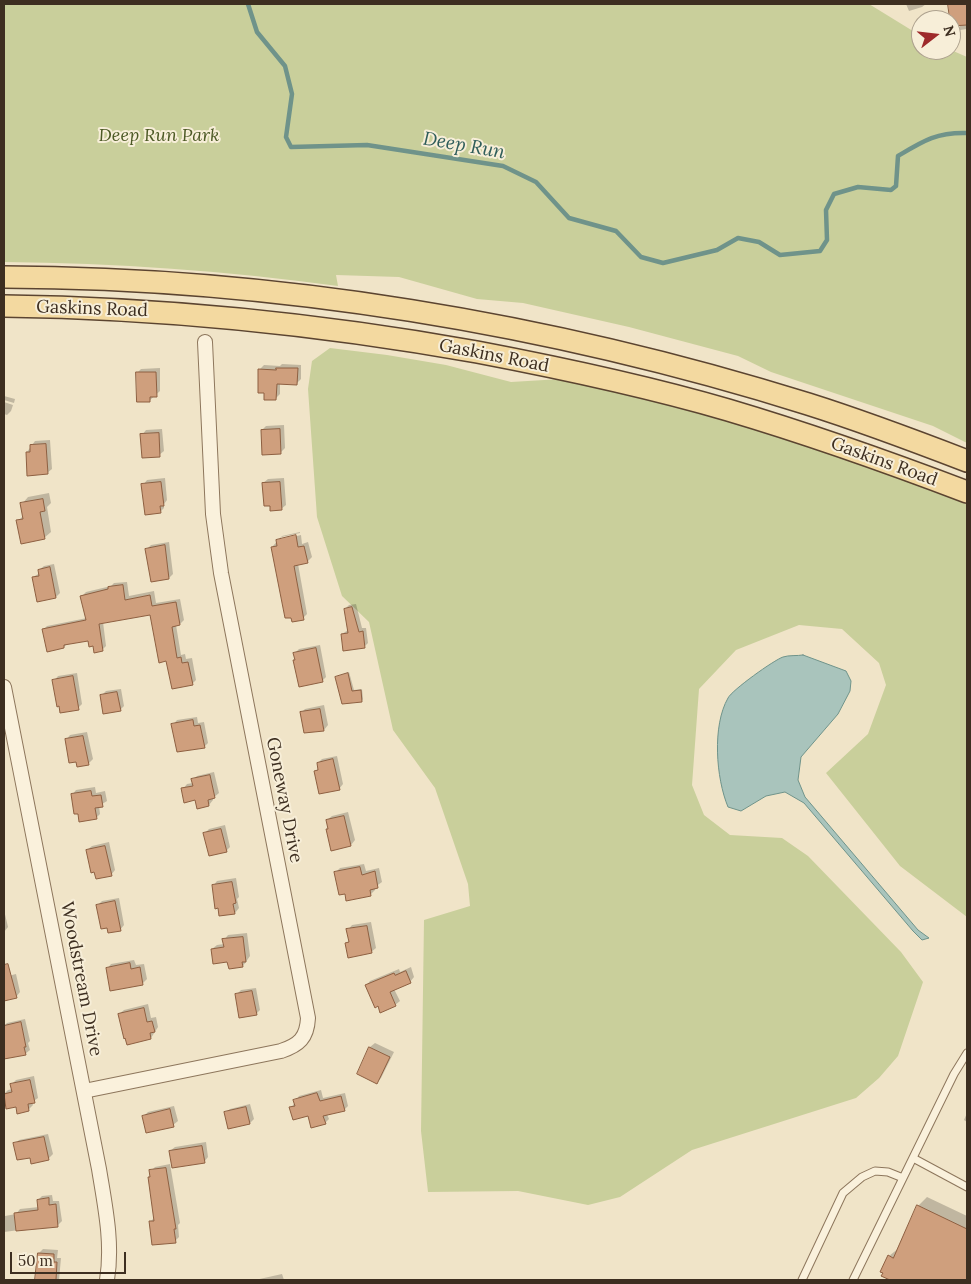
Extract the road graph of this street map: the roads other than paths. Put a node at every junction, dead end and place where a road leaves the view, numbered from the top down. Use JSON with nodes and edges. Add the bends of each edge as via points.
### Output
{"nodes":[{"id":1,"x":4,"y":277,"type":"edge"},
{"id":2,"x":4,"y":306,"type":"edge"},
{"id":3,"x":204,"y":342,"type":"dead end"},
{"id":4,"x":967,"y":460,"type":"edge"},
{"id":5,"x":967,"y":492,"type":"edge"},
{"id":6,"x":4,"y":687,"type":"edge"},
{"id":7,"x":967,"y":1053,"type":"edge"},
{"id":8,"x":84,"y":1091,"type":"junction"},
{"id":9,"x":913,"y":1158,"type":"junction"},
{"id":10,"x":903,"y":1178,"type":"junction"},
{"id":11,"x":967,"y":1187,"type":"edge"},
{"id":12,"x":107,"y":1280,"type":"edge"},
{"id":13,"x":802,"y":1280,"type":"edge"},
{"id":14,"x":853,"y":1280,"type":"edge"}],
"edges":[{"from":1,"to":4,"type":"main road","name":"Gaskins Road","via":[[118,280],[239,289],[324,298],[511,329],[702,373],[809,404]]},
{"from":2,"to":5,"type":"main road","name":"Gaskins Road","via":[[183,313],[289,323],[507,358],[726,409],[871,456]]},
{"from":3,"to":8,"type":"street","name":"Goneway Drive","via":[[213,514],[221,572],[308,1029],[293,1047],[281,1051]]},
{"from":6,"to":8,"type":"street","name":"Woodstream Drive"},
{"from":7,"to":9,"type":"lane"},
{"from":8,"to":12,"type":"street","name":"Woodstream Drive","via":[[107,1216]]},
{"from":9,"to":10,"type":"lane"},
{"from":9,"to":11,"type":"lane"},
{"from":10,"to":13,"type":"lane","via":[[875,1171],[862,1176],[843,1193]]},
{"from":10,"to":14,"type":"lane"}]}
